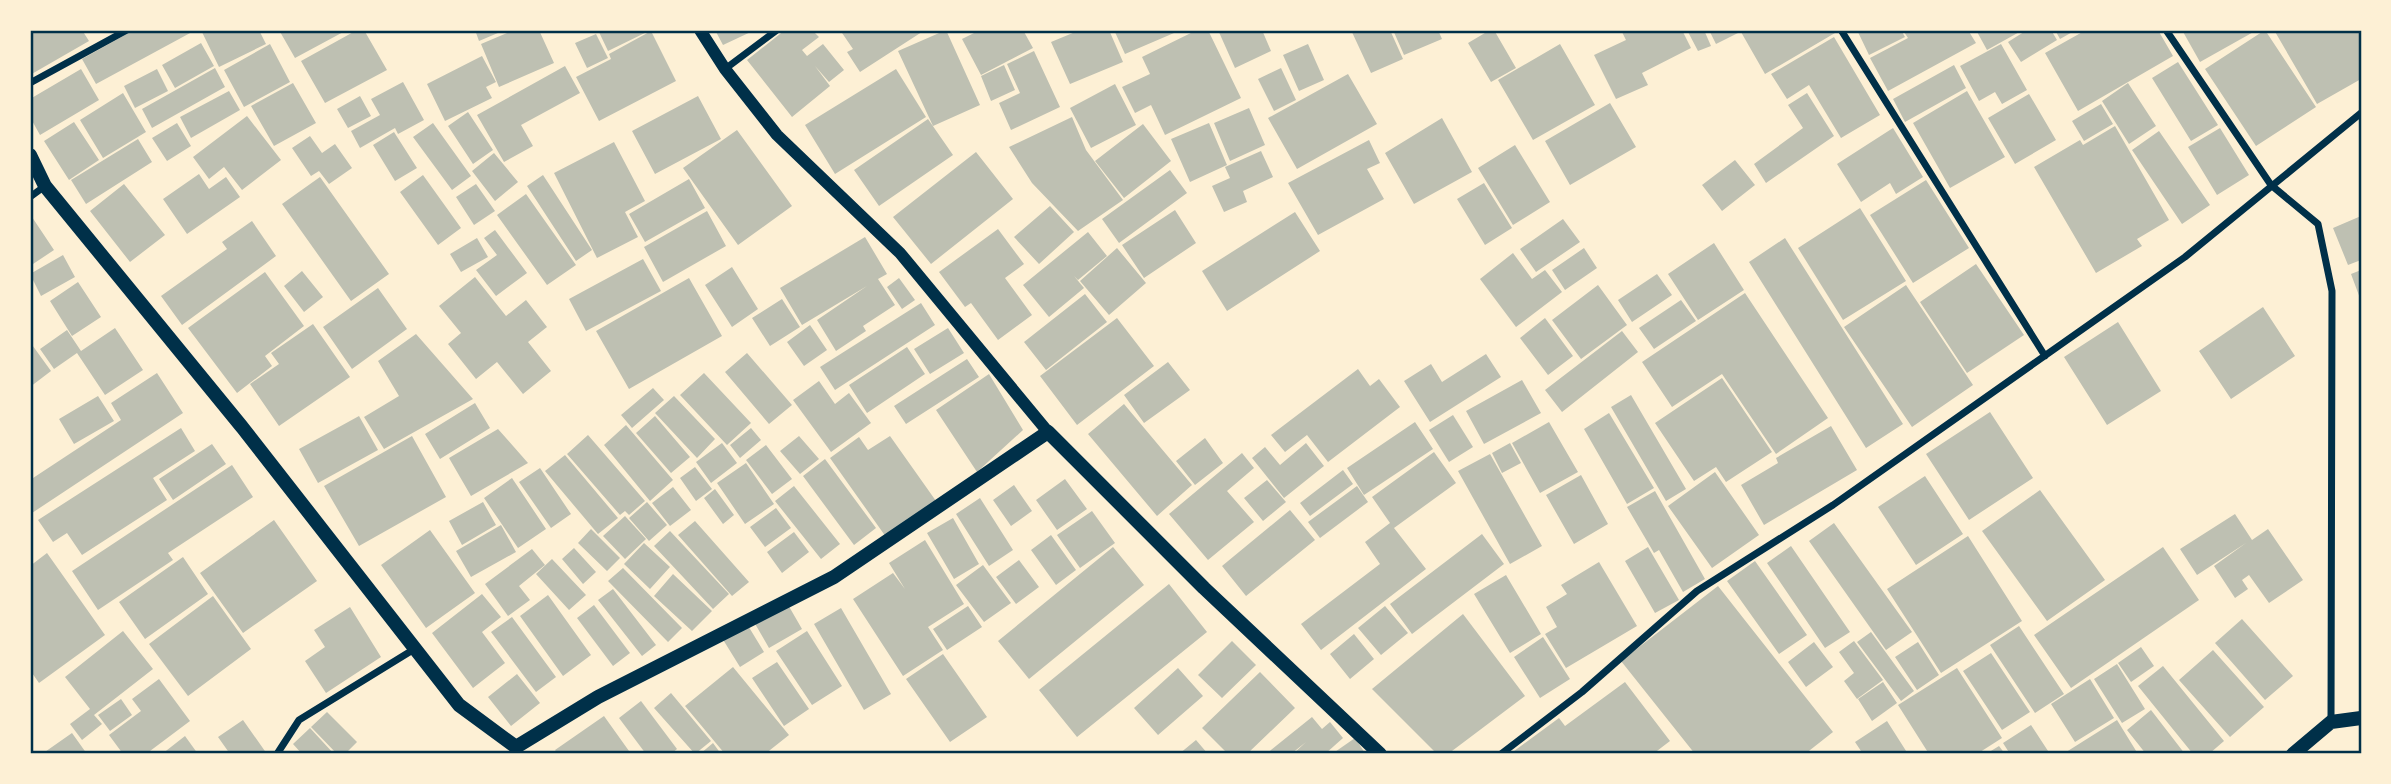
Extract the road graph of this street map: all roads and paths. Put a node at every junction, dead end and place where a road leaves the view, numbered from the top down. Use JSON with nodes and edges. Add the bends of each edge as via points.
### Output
{"nodes":[{"id":1,"x":127,"y":30,"type":"edge"},
{"id":2,"x":700,"y":30,"type":"edge"},
{"id":3,"x":777,"y":30,"type":"edge"},
{"id":4,"x":1842,"y":30,"type":"edge"},
{"id":5,"x":2166,"y":30,"type":"edge"},
{"id":6,"x":725,"y":69,"type":"junction"},
{"id":7,"x":30,"y":83,"type":"edge"},
{"id":8,"x":2361,"y":113,"type":"edge"},
{"id":9,"x":30,"y":155,"type":"edge"},
{"id":10,"x":2271,"y":185,"type":"junction"},
{"id":11,"x":46,"y":186,"type":"junction"},
{"id":12,"x":30,"y":197,"type":"edge"},
{"id":13,"x":2045,"y":356,"type":"junction"},
{"id":14,"x":1048,"y":432,"type":"junction"},
{"id":15,"x":416,"y":647,"type":"junction"},
{"id":16,"x":2361,"y":718,"type":"edge"},
{"id":17,"x":2331,"y":722,"type":"junction"},
{"id":18,"x":519,"y":751,"type":"edge"},
{"id":19,"x":277,"y":754,"type":"edge"},
{"id":20,"x":1380,"y":754,"type":"edge"},
{"id":21,"x":1501,"y":754,"type":"edge"},
{"id":22,"x":2293,"y":754,"type":"edge"}],
"edges":[{"from":1,"to":7,"type":"street"},
{"from":2,"to":6,"type":"street"},
{"from":3,"to":6,"type":"street"},
{"from":4,"to":13,"type":"street"},
{"from":5,"to":10,"type":"street"},
{"from":6,"to":14,"type":"street","via":[[777,135],[900,253]]},
{"from":8,"to":10,"type":"street"},
{"from":9,"to":11,"type":"main road"},
{"from":10,"to":13,"type":"street","via":[[2185,257]]},
{"from":10,"to":17,"type":"street","via":[[2318,223],[2332,292]]},
{"from":11,"to":12,"type":"street"},
{"from":11,"to":15,"type":"main road"},
{"from":13,"to":21,"type":"street","via":[[1833,505],[1697,591],[1582,692]]},
{"from":14,"to":18,"type":"main road","via":[[834,577],[598,697]]},
{"from":14,"to":20,"type":"main road"},
{"from":15,"to":18,"type":"main road","via":[[459,705]]},
{"from":15,"to":19,"type":"street","via":[[299,720]]},
{"from":16,"to":17,"type":"main road"},
{"from":17,"to":22,"type":"main road"}]}
